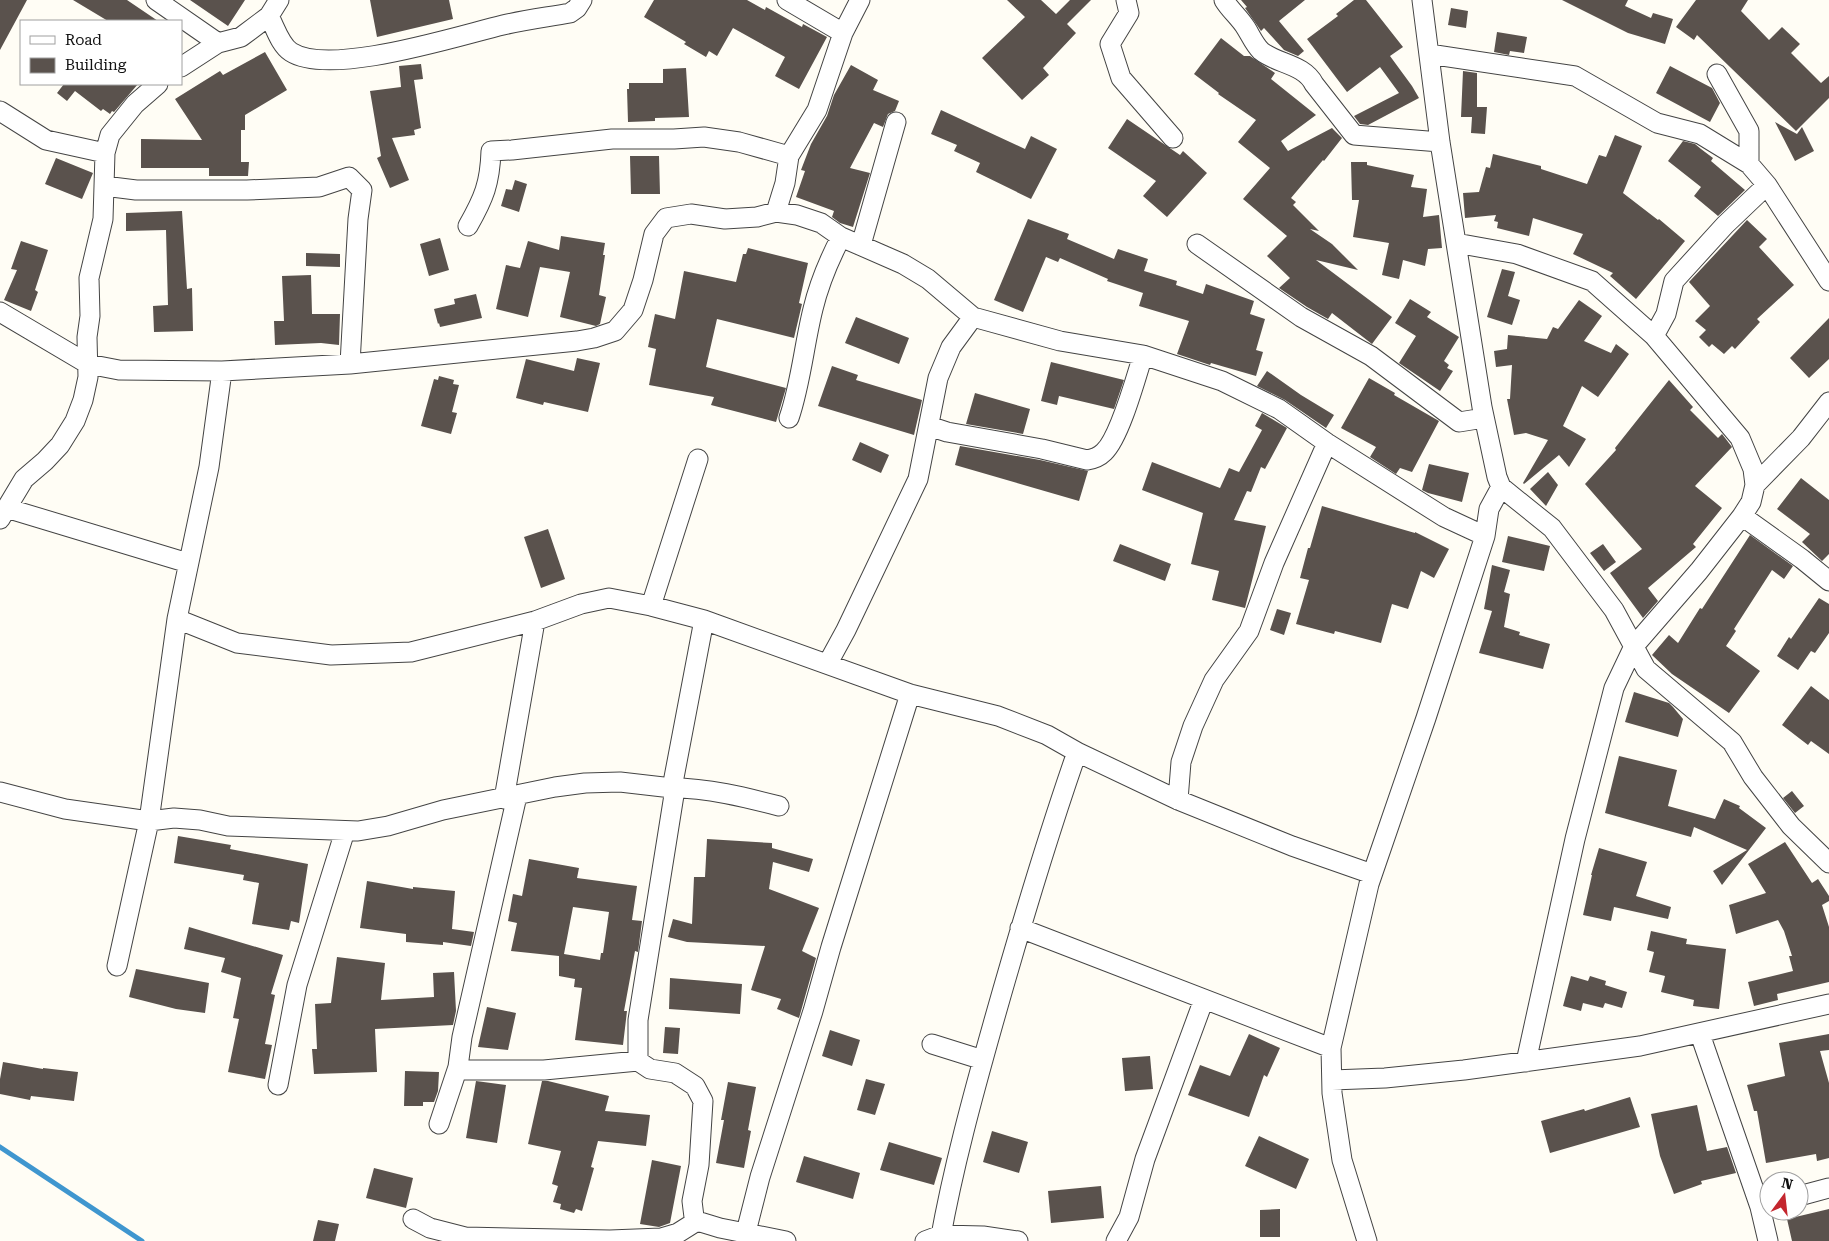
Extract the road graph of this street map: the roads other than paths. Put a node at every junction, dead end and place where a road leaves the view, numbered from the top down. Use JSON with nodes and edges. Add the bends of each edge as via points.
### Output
{"nodes":[{"id":1,"x":156,"y":0,"type":"edge"},
{"id":2,"x":279,"y":0,"type":"edge"},
{"id":3,"x":582,"y":0,"type":"edge"},
{"id":4,"x":787,"y":0,"type":"edge"},
{"id":5,"x":860,"y":0,"type":"edge"},
{"id":6,"x":1126,"y":0,"type":"edge"},
{"id":7,"x":1224,"y":0,"type":"edge"},
{"id":8,"x":1422,"y":0,"type":"edge"},
{"id":9,"x":269,"y":16,"type":"junction"},
{"id":10,"x":843,"y":33,"type":"junction"},
{"id":11,"x":218,"y":43,"type":"junction"},
{"id":12,"x":1429,"y":54,"type":"junction"},
{"id":13,"x":182,"y":66,"type":"edge"},
{"id":14,"x":1717,"y":74,"type":"dead end"},
{"id":15,"x":157,"y":85,"type":"edge"},
{"id":16,"x":0,"y":111,"type":"edge"},
{"id":17,"x":896,"y":122,"type":"dead end"},
{"id":18,"x":1173,"y":138,"type":"dead end"},
{"id":19,"x":1440,"y":142,"type":"junction"},
{"id":20,"x":105,"y":152,"type":"junction"},
{"id":21,"x":789,"y":156,"type":"junction"},
{"id":22,"x":1749,"y":164,"type":"junction"},
{"id":23,"x":1767,"y":185,"type":"junction"},
{"id":24,"x":104,"y":186,"type":"junction"},
{"id":25,"x":776,"y":212,"type":"junction"},
{"id":26,"x":468,"y":226,"type":"dead end"},
{"id":27,"x":841,"y":237,"type":"junction"},
{"id":28,"x":1456,"y":243,"type":"junction"},
{"id":29,"x":1197,"y":244,"type":"dead end"},
{"id":30,"x":861,"y":245,"type":"junction"},
{"id":31,"x":1829,"y":281,"type":"edge"},
{"id":32,"x":0,"y":312,"type":"edge"},
{"id":33,"x":973,"y":317,"type":"junction"},
{"id":34,"x":1654,"y":336,"type":"junction"},
{"id":35,"x":1143,"y":355,"type":"junction"},
{"id":36,"x":88,"y":364,"type":"junction"},
{"id":37,"x":350,"y":364,"type":"junction"},
{"id":38,"x":222,"y":371,"type":"junction"},
{"id":39,"x":1829,"y":402,"type":"edge"},
{"id":40,"x":789,"y":418,"type":"dead end"},
{"id":41,"x":1484,"y":418,"type":"junction"},
{"id":42,"x":929,"y":426,"type":"junction"},
{"id":43,"x":1327,"y":443,"type":"junction"},
{"id":44,"x":698,"y":459,"type":"dead end"},
{"id":45,"x":1755,"y":484,"type":"junction"},
{"id":46,"x":1501,"y":487,"type":"junction"},
{"id":47,"x":3,"y":514,"type":"edge"},
{"id":48,"x":1742,"y":516,"type":"junction"},
{"id":49,"x":1485,"y":536,"type":"junction"},
{"id":50,"x":188,"y":563,"type":"junction"},
{"id":51,"x":1829,"y":581,"type":"edge"},
{"id":52,"x":651,"y":606,"type":"junction"},
{"id":53,"x":177,"y":619,"type":"junction"},
{"id":54,"x":704,"y":620,"type":"junction"},
{"id":55,"x":535,"y":621,"type":"junction"},
{"id":56,"x":1634,"y":646,"type":"junction"},
{"id":57,"x":828,"y":663,"type":"junction"},
{"id":58,"x":910,"y":694,"type":"junction"},
{"id":59,"x":1077,"y":752,"type":"junction"},
{"id":60,"x":672,"y":788,"type":"junction"},
{"id":61,"x":0,"y":792,"type":"edge"},
{"id":62,"x":511,"y":797,"type":"junction"},
{"id":63,"x":1178,"y":800,"type":"junction"},
{"id":64,"x":779,"y":806,"type":"dead end"},
{"id":65,"x":149,"y":821,"type":"junction"},
{"id":66,"x":345,"y":831,"type":"junction"},
{"id":67,"x":1826,"y":856,"type":"edge"},
{"id":68,"x":1372,"y":874,"type":"junction"},
{"id":69,"x":1020,"y":928,"type":"junction"},
{"id":70,"x":116,"y":966,"type":"dead end"},
{"id":71,"x":1204,"y":999,"type":"junction"},
{"id":72,"x":1829,"y":1004,"type":"edge"},
{"id":73,"x":1700,"y":1034,"type":"junction"},
{"id":74,"x":932,"y":1044,"type":"dead end"},
{"id":75,"x":1331,"y":1048,"type":"junction"},
{"id":76,"x":983,"y":1060,"type":"junction"},
{"id":77,"x":638,"y":1061,"type":"junction"},
{"id":78,"x":1526,"y":1062,"type":"junction"},
{"id":79,"x":458,"y":1067,"type":"junction"},
{"id":80,"x":1332,"y":1080,"type":"junction"},
{"id":81,"x":278,"y":1085,"type":"dead end"},
{"id":82,"x":439,"y":1124,"type":"dead end"},
{"id":83,"x":1829,"y":1188,"type":"edge"},
{"id":84,"x":1759,"y":1193,"type":"edge"},
{"id":85,"x":1809,"y":1193,"type":"edge"},
{"id":86,"x":413,"y":1219,"type":"dead end"},
{"id":87,"x":696,"y":1221,"type":"junction"},
{"id":88,"x":1766,"y":1221,"type":"edge"},
{"id":89,"x":746,"y":1232,"type":"junction"},
{"id":90,"x":935,"y":1239,"type":"edge"},
{"id":91,"x":782,"y":1241,"type":"edge"},
{"id":92,"x":1018,"y":1241,"type":"edge"},
{"id":93,"x":1116,"y":1241,"type":"edge"},
{"id":94,"x":1366,"y":1241,"type":"edge"},
{"id":95,"x":1768,"y":1241,"type":"edge"}],
"edges":[{"from":1,"to":11,"type":"street"},
{"from":2,"to":9,"type":"street"},
{"from":3,"to":9,"type":"street","via":[[570,12],[405,50],[331,60],[300,56],[289,51]]},
{"from":4,"to":10,"type":"street"},
{"from":5,"to":10,"type":"street"},
{"from":6,"to":18,"type":"street","via":[[1129,13],[1110,44],[1121,78]]},
{"from":7,"to":19,"type":"street","via":[[1261,51],[1310,76],[1354,135]]},
{"from":8,"to":12,"type":"street"},
{"from":9,"to":11,"type":"street","via":[[241,37]]},
{"from":10,"to":21,"type":"street","via":[[817,110]]},
{"from":11,"to":13,"type":"street"},
{"from":12,"to":19,"type":"street"},
{"from":12,"to":22,"type":"street","via":[[1575,76],[1657,123],[1700,134]]},
{"from":14,"to":22,"type":"street","via":[[1748,130]]},
{"from":15,"to":20,"type":"street","via":[[135,104],[110,135]]},
{"from":16,"to":20,"type":"street","via":[[46,140]]},
{"from":17,"to":30,"type":"street"},
{"from":19,"to":28,"type":"street"},
{"from":20,"to":24,"type":"street"},
{"from":21,"to":25,"type":"street"},
{"from":21,"to":26,"type":"street","via":[[739,142],[704,137],[612,139],[492,151],[483,200]]},
{"from":22,"to":23,"type":"street"},
{"from":23,"to":31,"type":"street"},
{"from":23,"to":34,"type":"street","via":[[1674,281],[1666,314]]},
{"from":24,"to":36,"type":"street","via":[[103,219],[89,278]]},
{"from":24,"to":37,"type":"street","via":[[136,190],[248,190],[319,187],[349,177],[362,190]]},
{"from":25,"to":27,"type":"street","via":[[821,223]]},
{"from":25,"to":37,"type":"street","via":[[725,219],[691,214],[666,218],[654,234],[644,280],[633,310],[615,331],[577,341]]},
{"from":27,"to":30,"type":"street"},
{"from":27,"to":40,"type":"street","via":[[828,261],[813,308]]},
{"from":28,"to":34,"type":"street","via":[[1517,254],[1592,281]]},
{"from":28,"to":41,"type":"street"},
{"from":29,"to":41,"type":"street","via":[[1300,317],[1371,356],[1459,422]]},
{"from":30,"to":33,"type":"street","via":[[928,279]]},
{"from":32,"to":36,"type":"street"},
{"from":33,"to":35,"type":"street","via":[[1060,341]]},
{"from":33,"to":42,"type":"street","via":[[952,347],[938,378]]},
{"from":34,"to":45,"type":"street","via":[[1740,438],[1753,469]]},
{"from":35,"to":42,"type":"street","via":[[1116,434],[1105,452],[1094,459]]},
{"from":35,"to":43,"type":"street","via":[[1222,381],[1279,409]]},
{"from":36,"to":38,"type":"street","via":[[119,370]]},
{"from":36,"to":47,"type":"street","via":[[83,400],[75,421],[60,445],[24,479]]},
{"from":37,"to":38,"type":"street"},
{"from":38,"to":50,"type":"street","via":[[209,467]]},
{"from":39,"to":45,"type":"street","via":[[1801,438]]},
{"from":41,"to":46,"type":"street"},
{"from":42,"to":57,"type":"street","via":[[918,479]]},
{"from":43,"to":49,"type":"street","via":[[1444,517]]},
{"from":43,"to":63,"type":"street","via":[[1274,563],[1249,630],[1214,680],[1193,726],[1181,762]]},
{"from":44,"to":52,"type":"street"},
{"from":45,"to":48,"type":"street","via":[[1751,502]]},
{"from":46,"to":49,"type":"street","via":[[1489,509]]},
{"from":46,"to":56,"type":"street","via":[[1552,528],[1614,610]]},
{"from":47,"to":50,"type":"street"},
{"from":48,"to":51,"type":"street"},
{"from":48,"to":56,"type":"street","via":[[1700,571]]},
{"from":49,"to":68,"type":"street"},
{"from":50,"to":53,"type":"street"},
{"from":52,"to":54,"type":"street"},
{"from":52,"to":55,"type":"street","via":[[609,598],[581,604]]},
{"from":53,"to":55,"type":"street","via":[[237,643],[331,655],[411,652]]},
{"from":53,"to":65,"type":"street"},
{"from":54,"to":57,"type":"street"},
{"from":54,"to":60,"type":"street"},
{"from":55,"to":62,"type":"street"},
{"from":56,"to":67,"type":"street","via":[[1646,669],[1732,742],[1753,777],[1791,826]]},
{"from":56,"to":78,"type":"street","via":[[1614,688],[1583,806]]},
{"from":57,"to":58,"type":"street"},
{"from":58,"to":59,"type":"street","via":[[998,716],[1046,735]]},
{"from":58,"to":89,"type":"street","via":[[760,1177]]},
{"from":59,"to":63,"type":"street"},
{"from":59,"to":69,"type":"street"},
{"from":60,"to":62,"type":"street","via":[[620,782],[585,783]]},
{"from":60,"to":64,"type":"street","via":[[714,791]]},
{"from":60,"to":77,"type":"street","via":[[674,795],[638,1020]]},
{"from":61,"to":65,"type":"street","via":[[66,809]]},
{"from":62,"to":66,"type":"street","via":[[443,810],[388,826]]},
{"from":62,"to":79,"type":"street"},
{"from":63,"to":68,"type":"street"},
{"from":65,"to":66,"type":"street","via":[[182,819],[228,826]]},
{"from":65,"to":70,"type":"street"},
{"from":66,"to":81,"type":"street","via":[[297,985]]},
{"from":68,"to":75,"type":"street"},
{"from":69,"to":71,"type":"street"},
{"from":69,"to":76,"type":"street"},
{"from":71,"to":75,"type":"street"},
{"from":71,"to":93,"type":"street","via":[[1145,1159],[1129,1217]]},
{"from":72,"to":73,"type":"street"},
{"from":73,"to":78,"type":"street"},
{"from":73,"to":84,"type":"street"},
{"from":74,"to":76,"type":"street"},
{"from":75,"to":80,"type":"street"},
{"from":76,"to":90,"type":"street"},
{"from":77,"to":79,"type":"street","via":[[544,1070],[465,1070]]},
{"from":77,"to":87,"type":"street","via":[[650,1069],[675,1073],[695,1086],[703,1101],[699,1165],[692,1201]]},
{"from":78,"to":80,"type":"street","via":[[1385,1078]]},
{"from":79,"to":82,"type":"street"},
{"from":80,"to":94,"type":"street","via":[[1342,1160]]},
{"from":83,"to":85,"type":"street"},
{"from":86,"to":87,"type":"street","via":[[430,1228],[465,1237],[610,1240],[660,1238],[678,1233]]},
{"from":87,"to":89,"type":"street"},
{"from":88,"to":95,"type":"street"},
{"from":89,"to":91,"type":"street"},
{"from":90,"to":92,"type":"street","via":[[984,1236]]}]}
